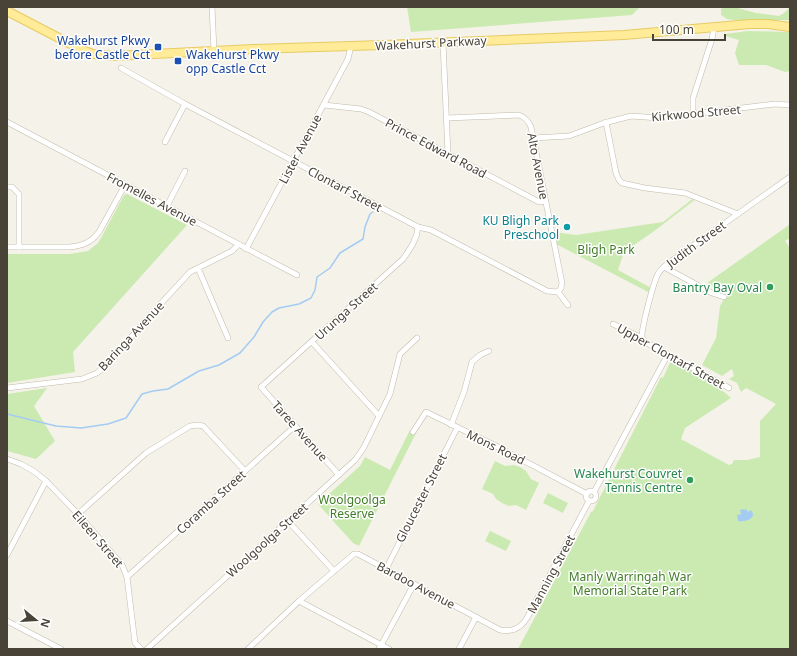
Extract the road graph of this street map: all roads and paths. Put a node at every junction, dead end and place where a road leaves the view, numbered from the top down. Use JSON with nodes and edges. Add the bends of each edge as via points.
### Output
{"nodes":[{"id":1,"x":212,"y":7,"type":"edge"},
{"id":2,"x":7,"y":11,"type":"edge"},
{"id":3,"x":714,"y":27,"type":"junction"},
{"id":4,"x":790,"y":27,"type":"edge"},
{"id":5,"x":443,"y":43,"type":"junction"},
{"id":6,"x":351,"y":46,"type":"junction"},
{"id":7,"x":214,"y":51,"type":"junction"},
{"id":8,"x":121,"y":68,"type":"dead end"},
{"id":9,"x":186,"y":104,"type":"junction"},
{"id":10,"x":324,"y":105,"type":"junction"},
{"id":11,"x":790,"y":105,"type":"edge"},
{"id":12,"x":693,"y":115,"type":"junction"},
{"id":13,"x":447,"y":118,"type":"junction"},
{"id":14,"x":7,"y":122,"type":"edge"},
{"id":15,"x":606,"y":122,"type":"junction"},
{"id":16,"x":533,"y":138,"type":"junction"},
{"id":17,"x":165,"y":142,"type":"dead end"},
{"id":18,"x":448,"y":154,"type":"junction"},
{"id":19,"x":294,"y":161,"type":"junction"},
{"id":20,"x":185,"y":171,"type":"dead end"},
{"id":21,"x":790,"y":177,"type":"edge"},
{"id":22,"x":124,"y":185,"type":"junction"},
{"id":23,"x":7,"y":187,"type":"edge"},
{"id":24,"x":545,"y":201,"type":"junction"},
{"id":25,"x":167,"y":206,"type":"junction"},
{"id":26,"x":738,"y":214,"type":"junction"},
{"id":27,"x":418,"y":227,"type":"junction"},
{"id":28,"x":238,"y":245,"type":"junction"},
{"id":29,"x":7,"y":247,"type":"edge"},
{"id":30,"x":19,"y":247,"type":"junction"},
{"id":31,"x":246,"y":249,"type":"junction"},
{"id":32,"x":664,"y":267,"type":"junction"},
{"id":33,"x":198,"y":268,"type":"junction"},
{"id":34,"x":297,"y":275,"type":"dead end"},
{"id":35,"x":558,"y":292,"type":"junction"},
{"id":36,"x":724,"y":297,"type":"dead end"},
{"id":37,"x":568,"y":305,"type":"dead end"},
{"id":38,"x":613,"y":324,"type":"dead end"},
{"id":39,"x":228,"y":338,"type":"dead end"},
{"id":40,"x":417,"y":338,"type":"dead end"},
{"id":41,"x":642,"y":338,"type":"junction"},
{"id":42,"x":312,"y":342,"type":"junction"},
{"id":43,"x":489,"y":351,"type":"dead end"},
{"id":44,"x":668,"y":354,"type":"junction"},
{"id":45,"x":261,"y":387,"type":"joint"},
{"id":46,"x":7,"y":388,"type":"edge"},
{"id":47,"x":729,"y":388,"type":"dead end"},
{"id":48,"x":379,"y":416,"type":"junction"},
{"id":49,"x":451,"y":424,"type":"junction"},
{"id":50,"x":295,"y":426,"type":"junction"},
{"id":51,"x":457,"y":428,"type":"junction"},
{"id":52,"x":413,"y":432,"type":"dead end"},
{"id":53,"x":7,"y":459,"type":"edge"},
{"id":54,"x":245,"y":471,"type":"junction"},
{"id":55,"x":339,"y":475,"type":"junction"},
{"id":56,"x":46,"y":481,"type":"junction"},
{"id":57,"x":594,"y":492,"type":"junction"},
{"id":58,"x":587,"y":494,"type":"junction"},
{"id":59,"x":589,"y":501,"type":"junction"},
{"id":60,"x":78,"y":514,"type":"junction"},
{"id":61,"x":288,"y":521,"type":"junction"},
{"id":62,"x":7,"y":555,"type":"edge"},
{"id":63,"x":386,"y":569,"type":"junction"},
{"id":64,"x":334,"y":571,"type":"junction"},
{"id":65,"x":127,"y":578,"type":"junction"},
{"id":66,"x":414,"y":584,"type":"junction"},
{"id":67,"x":299,"y":601,"type":"junction"},
{"id":68,"x":476,"y":617,"type":"junction"},
{"id":69,"x":7,"y":621,"type":"edge"},
{"id":70,"x":500,"y":630,"type":"joint"},
{"id":71,"x":380,"y":647,"type":"edge"},
{"id":72,"x":61,"y":649,"type":"edge"},
{"id":73,"x":141,"y":649,"type":"edge"},
{"id":74,"x":147,"y":649,"type":"edge"},
{"id":75,"x":248,"y":649,"type":"edge"},
{"id":76,"x":389,"y":649,"type":"edge"},
{"id":77,"x":459,"y":649,"type":"edge"}],
"edges":[{"from":1,"to":7,"type":"street"},
{"from":2,"to":7,"type":"main road","name":"Wakehurst Parkway","via":[[93,54],[138,56]]},
{"from":3,"to":4,"type":"main road","name":"Wakehurst Parkway","via":[[768,24]]},
{"from":3,"to":5,"type":"main road","name":"Wakehurst Parkway","via":[[624,35]]},
{"from":3,"to":12,"type":"street","via":[[693,98]]},
{"from":5,"to":6,"type":"main road","name":"Wakehurst Parkway"},
{"from":5,"to":13,"type":"street"},
{"from":6,"to":7,"type":"main road","name":"Wakehurst Parkway"},
{"from":6,"to":10,"type":"street","name":"Lister Avenue","via":[[348,59]]},
{"from":8,"to":9,"type":"street","name":"Clontarf Street"},
{"from":9,"to":17,"type":"street"},
{"from":9,"to":19,"type":"street","name":"Clontarf Street"},
{"from":10,"to":18,"type":"street","name":"Prince Edward Road","via":[[369,112]]},
{"from":10,"to":19,"type":"street","name":"Lister Avenue"},
{"from":11,"to":12,"type":"street","name":"Kirkwood Street","via":[[775,104]]},
{"from":12,"to":15,"type":"street","name":"Kirkwood Street","via":[[659,118],[631,116]]},
{"from":13,"to":16,"type":"street","name":"Alto Avenue","via":[[518,115],[528,121]]},
{"from":13,"to":18,"type":"street"},
{"from":14,"to":22,"type":"street","name":"Fromelles Avenue"},
{"from":15,"to":16,"type":"street","name":"Kirkwood Street","via":[[569,136]]},
{"from":15,"to":26,"type":"street","via":[[616,174],[622,183],[685,193]]},
{"from":16,"to":24,"type":"street","name":"Alto Avenue"},
{"from":18,"to":24,"type":"street","name":"Prince Edward Road","via":[[539,202]]},
{"from":19,"to":27,"type":"street","name":"Clontarf Street"},
{"from":19,"to":31,"type":"street","name":"Lister Avenue"},
{"from":20,"to":25,"type":"street"},
{"from":21,"to":26,"type":"street","name":"Judith Street"},
{"from":22,"to":25,"type":"street","name":"Fromelles Avenue"},
{"from":22,"to":30,"type":"street","via":[[94,239],[79,246]]},
{"from":23,"to":30,"type":"street","via":[[12,187],[19,194]]},
{"from":24,"to":35,"type":"street","name":"Alto Avenue","via":[[562,283]]},
{"from":25,"to":28,"type":"street","name":"Fromelles Avenue"},
{"from":26,"to":32,"type":"street","name":"Judith Street"},
{"from":27,"to":35,"type":"street","name":"Clontarf Street","via":[[431,230],[547,291]]},
{"from":27,"to":42,"type":"street","name":"Urunga Street","via":[[417,236],[403,259]]},
{"from":28,"to":31,"type":"street","name":"Fromelles Avenue"},
{"from":28,"to":33,"type":"street","name":"Baringa Avenue","via":[[232,251]]},
{"from":29,"to":30,"type":"street"},
{"from":31,"to":34,"type":"street","name":"Fromelles Avenue"},
{"from":32,"to":36,"type":"street"},
{"from":32,"to":41,"type":"street","name":"Judith Street","via":[[656,280]]},
{"from":33,"to":39,"type":"street"},
{"from":33,"to":46,"type":"street","name":"Baringa Avenue","via":[[182,280],[110,362],[97,373],[82,378]]},
{"from":35,"to":37,"type":"street"},
{"from":38,"to":41,"type":"street","name":"Upper Clontarf Street"},
{"from":40,"to":48,"type":"street","name":"Woolgoolga Street","via":[[400,354],[390,394]]},
{"from":41,"to":44,"type":"street","name":"Upper Clontarf Street","via":[[646,343]]},
{"from":42,"to":45,"type":"street","name":"Urunga Street"},
{"from":42,"to":48,"type":"street"},
{"from":43,"to":49,"type":"street","via":[[472,362],[464,392]]},
{"from":44,"to":47,"type":"street","name":"Upper Clontarf Street"},
{"from":44,"to":57,"type":"street"},
{"from":45,"to":50,"type":"street","name":"Taree Avenue"},
{"from":48,"to":55,"type":"street","name":"Woolgoolga Street","via":[[355,460]]},
{"from":49,"to":51,"type":"street","name":"Mons Road"},
{"from":49,"to":52,"type":"street","name":"Mons Road","via":[[426,412]]},
{"from":50,"to":54,"type":"street","name":"Coramba Street"},
{"from":50,"to":55,"type":"street","name":"Taree Avenue"},
{"from":51,"to":58,"type":"street","name":"Mons Road"},
{"from":51,"to":63,"type":"street","name":"Gloucester Street"},
{"from":53,"to":56,"type":"street","name":"Eileen Street","via":[[21,464]]},
{"from":54,"to":60,"type":"street","via":[[202,426],[190,426],[146,453]]},
{"from":54,"to":65,"type":"street","name":"Coramba Street"},
{"from":55,"to":61,"type":"street","name":"Woolgoolga Street"},
{"from":56,"to":60,"type":"street","name":"Eileen Street"},
{"from":56,"to":62,"type":"street"},
{"from":57,"to":58,"type":"street"},
{"from":57,"to":59,"type":"street","via":[[596,499]]},
{"from":58,"to":59,"type":"street","via":[[586,498]]},
{"from":59,"to":70,"type":"street","name":"Manning Street","via":[[524,624],[510,631]]},
{"from":60,"to":65,"type":"street","name":"Eileen Street","via":[[122,565]]},
{"from":61,"to":64,"type":"street"},
{"from":61,"to":74,"type":"street","name":"Woolgoolga Street"},
{"from":63,"to":64,"type":"street","name":"Bardoo Avenue","via":[[354,554]]},
{"from":63,"to":66,"type":"street","name":"Bardoo Avenue"},
{"from":64,"to":67,"type":"street"},
{"from":65,"to":73,"type":"street","name":"Eileen Street","via":[[135,643]]},
{"from":66,"to":68,"type":"street","name":"Bardoo Avenue"},
{"from":66,"to":71,"type":"street"},
{"from":67,"to":71,"type":"street"},
{"from":67,"to":75,"type":"street"},
{"from":68,"to":70,"type":"street","name":"Bardoo Avenue"},
{"from":68,"to":77,"type":"street"},
{"from":69,"to":72,"type":"street"},
{"from":71,"to":76,"type":"street"}]}
